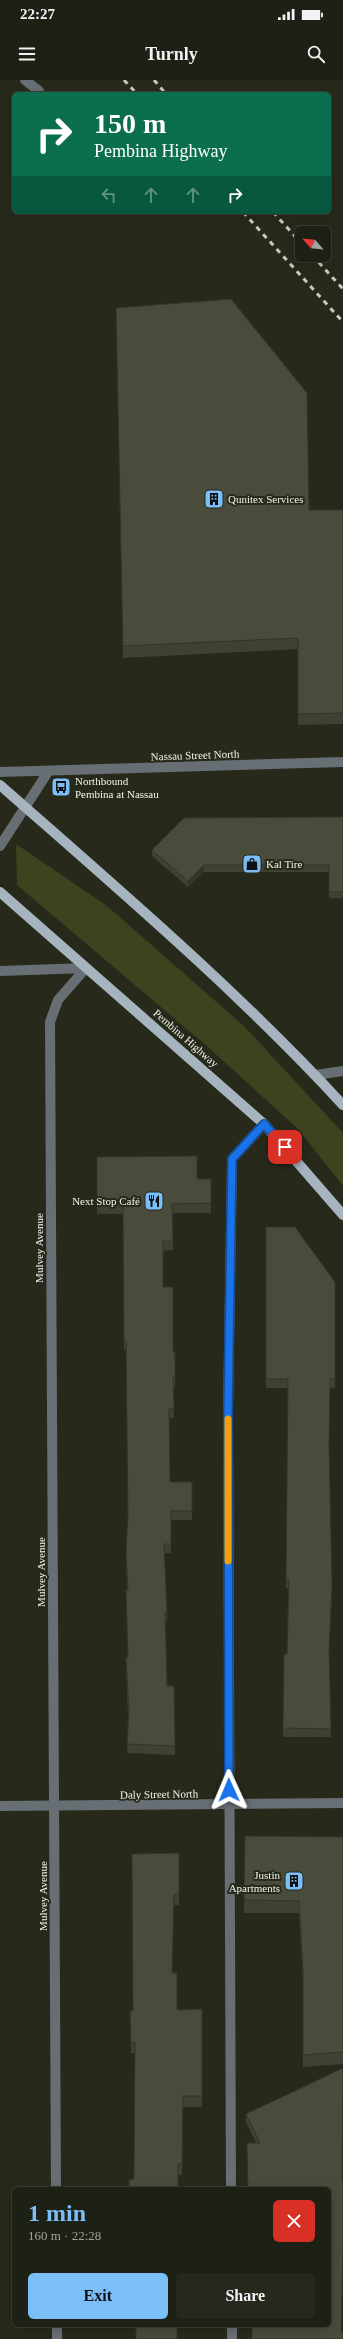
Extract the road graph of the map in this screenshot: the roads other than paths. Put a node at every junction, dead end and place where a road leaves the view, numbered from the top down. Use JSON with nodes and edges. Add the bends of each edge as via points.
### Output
{"nodes":[{"id":1,"x":25,"y":80,"type":"edge"},
{"id":2,"x":39,"y":91,"type":"dead end"},
{"id":3,"x":343,"y":762,"type":"edge"},
{"id":4,"x":0,"y":772,"type":"edge"},
{"id":5,"x":48,"y":772,"type":"junction"},
{"id":6,"x":0,"y":785,"type":"edge"},
{"id":7,"x":25,"y":807,"type":"junction"},
{"id":8,"x":0,"y":846,"type":"edge"},
{"id":9,"x":0,"y":892,"type":"edge"},
{"id":10,"x":86,"y":968,"type":"junction"},
{"id":11,"x":0,"y":971,"type":"edge"},
{"id":12,"x":343,"y":1071,"type":"edge"},
{"id":13,"x":316,"y":1075,"type":"junction"},
{"id":14,"x":343,"y":1105,"type":"edge"},
{"id":15,"x":264,"y":1124,"type":"junction"},
{"id":16,"x":343,"y":1215,"type":"edge"},
{"id":17,"x":343,"y":1803,"type":"edge"},
{"id":18,"x":230,"y":1805,"type":"junction"},
{"id":19,"x":0,"y":1806,"type":"edge"},
{"id":20,"x":54,"y":1807,"type":"junction"},
{"id":21,"x":56,"y":2187,"type":"edge"},
{"id":22,"x":231,"y":2187,"type":"edge"},
{"id":23,"x":57,"y":2327,"type":"edge"},
{"id":24,"x":232,"y":2327,"type":"edge"},
{"id":25,"x":57,"y":2339,"type":"edge"},
{"id":26,"x":232,"y":2339,"type":"edge"}],
"edges":[{"from":1,"to":2,"type":"street"},
{"from":3,"to":5,"type":"street","name":"Nassau Street North"},
{"from":4,"to":5,"type":"street","name":"Nassau Street North"},
{"from":5,"to":7,"type":"street"},
{"from":6,"to":7,"type":"main road"},
{"from":7,"to":8,"type":"street"},
{"from":7,"to":13,"type":"main road","via":[[192,956]]},
{"from":9,"to":10,"type":"main road","name":"Pembina Highway"},
{"from":10,"to":11,"type":"street"},
{"from":10,"to":15,"type":"main road","name":"Pembina Highway"},
{"from":10,"to":20,"type":"street","name":"Mulvey Avenue","via":[[58,1000],[50,1022]]},
{"from":12,"to":13,"type":"street"},
{"from":13,"to":14,"type":"main road"},
{"from":15,"to":16,"type":"main road","name":"Pembina Highway"},
{"from":15,"to":18,"type":"street","via":[[232,1159],[228,1413]]},
{"from":17,"to":18,"type":"street","name":"Daly Street North"},
{"from":18,"to":20,"type":"street","name":"Daly Street North"},
{"from":18,"to":22,"type":"street"},
{"from":19,"to":20,"type":"street","name":"Daly Street North"},
{"from":20,"to":21,"type":"street","name":"Mulvey Avenue"},
{"from":23,"to":25,"type":"street"},
{"from":24,"to":26,"type":"street"}]}
